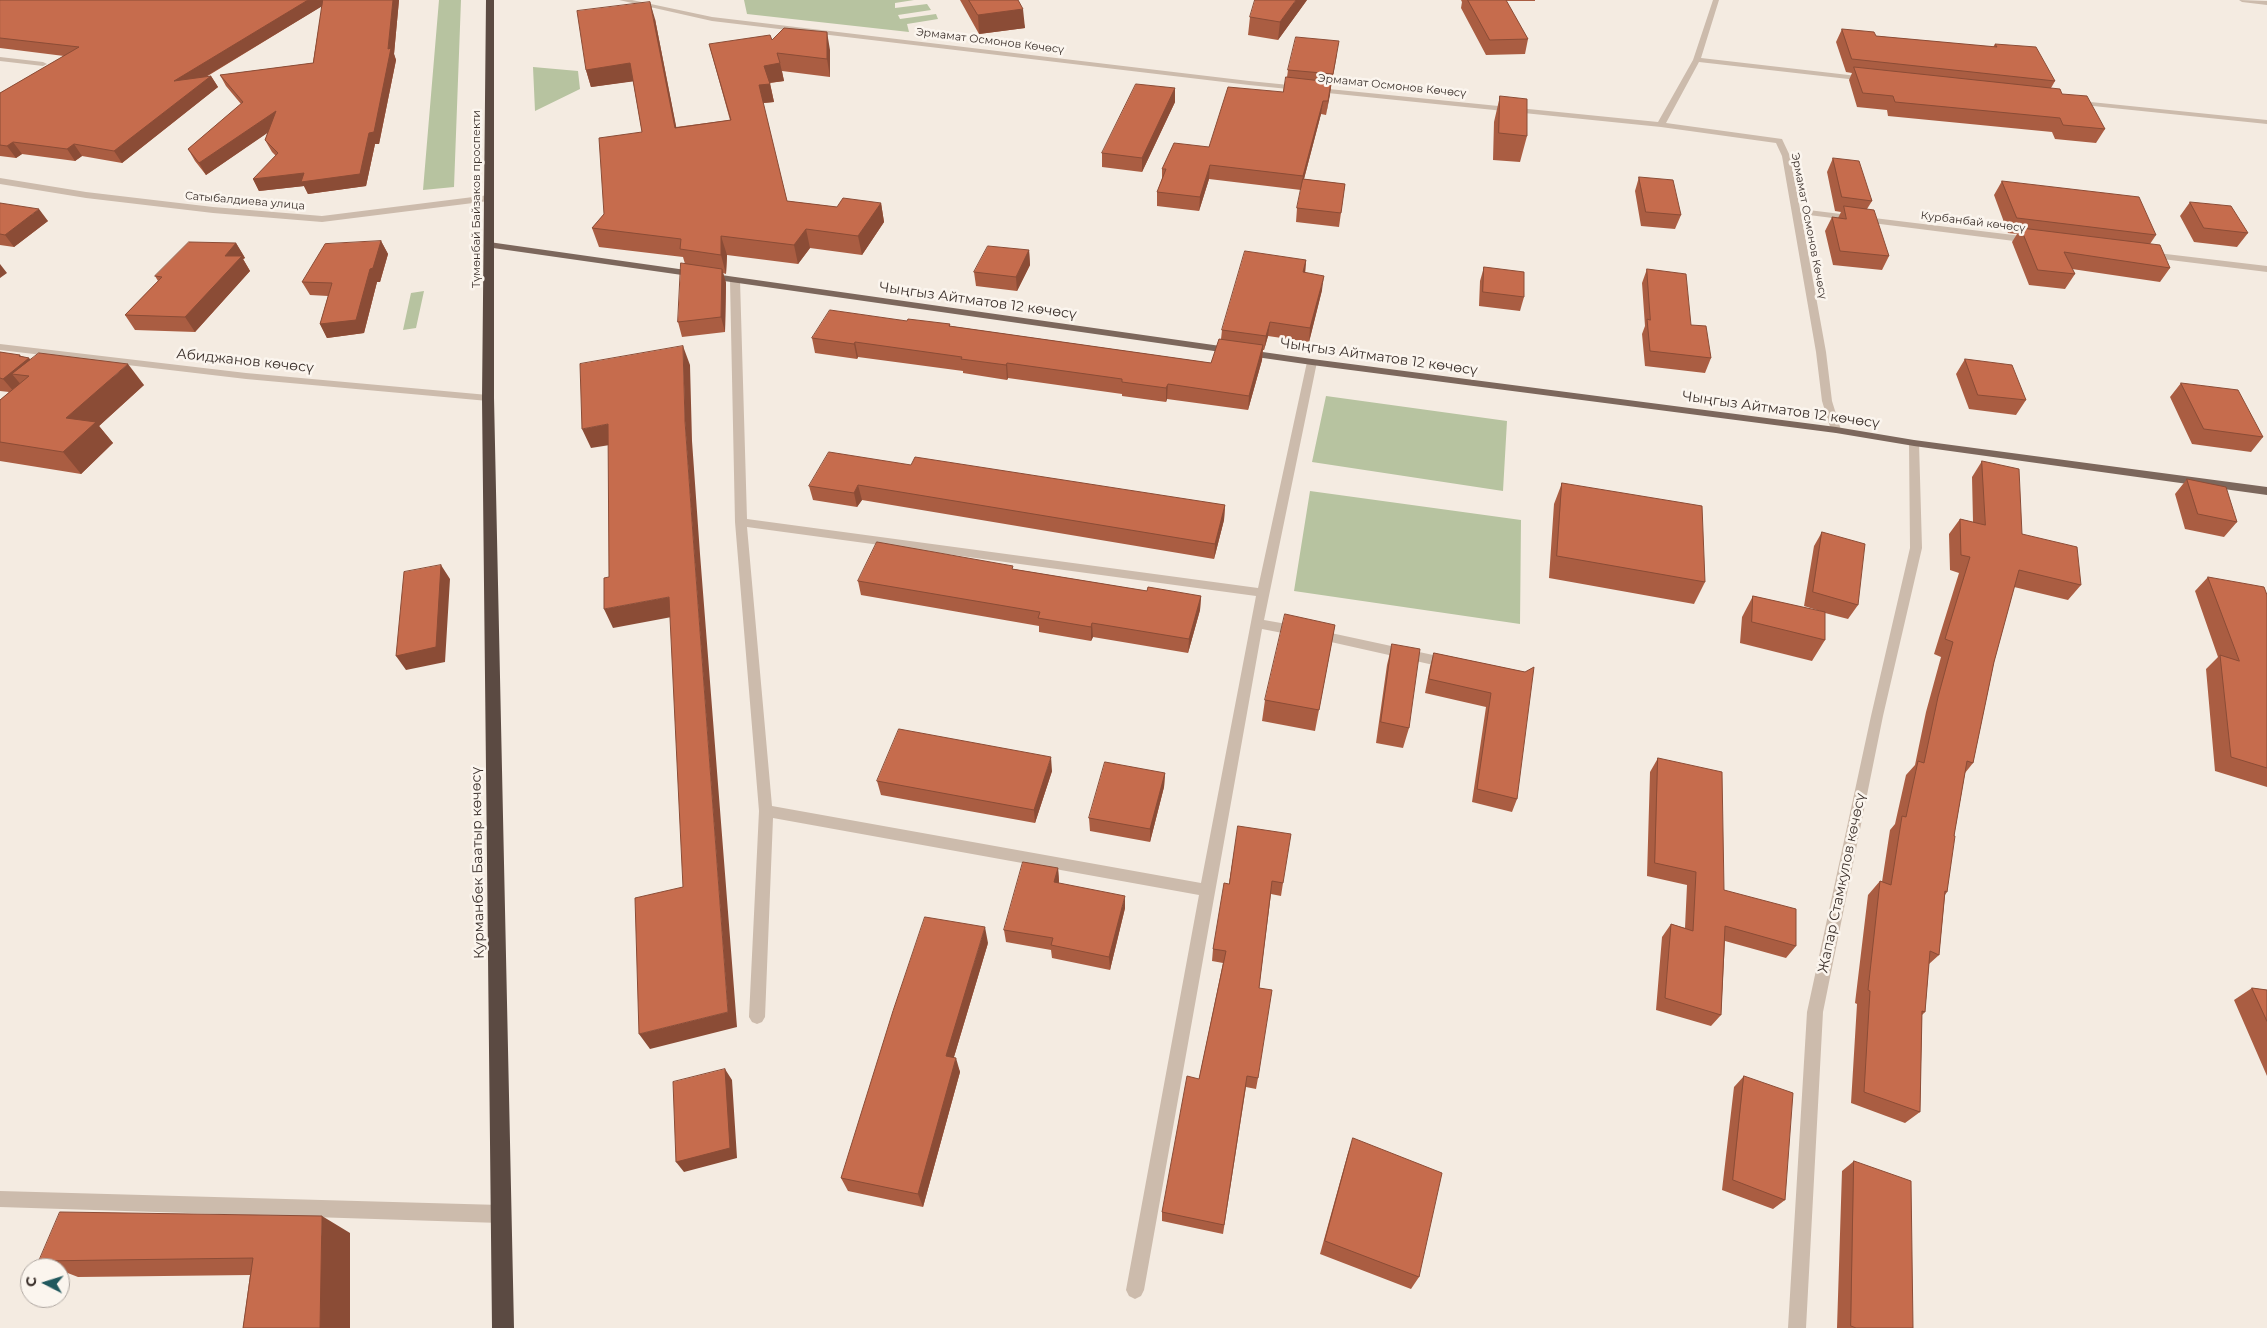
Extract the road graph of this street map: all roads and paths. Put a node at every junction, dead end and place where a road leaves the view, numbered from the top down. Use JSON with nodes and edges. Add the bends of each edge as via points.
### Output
{"nodes":[{"id":1,"x":490,"y":0,"type":"edge"},
{"id":2,"x":622,"y":0,"type":"edge"},
{"id":3,"x":1716,"y":0,"type":"edge"},
{"id":4,"x":2242,"y":0,"type":"edge"},
{"id":5,"x":2267,"y":2,"type":"edge"},
{"id":6,"x":0,"y":59,"type":"edge"},
{"id":7,"x":1697,"y":60,"type":"junction"},
{"id":8,"x":43,"y":64,"type":"dead end"},
{"id":9,"x":1878,"y":81,"type":"edge"},
{"id":10,"x":2063,"y":100,"type":"edge"},
{"id":11,"x":2267,"y":122,"type":"edge"},
{"id":12,"x":1661,"y":125,"type":"junction"},
{"id":13,"x":0,"y":181,"type":"edge"},
{"id":14,"x":489,"y":198,"type":"junction"},
{"id":15,"x":1794,"y":212,"type":"junction"},
{"id":16,"x":2042,"y":242,"type":"edge"},
{"id":17,"x":489,"y":245,"type":"junction"},
{"id":18,"x":2141,"y":254,"type":"edge"},
{"id":19,"x":2267,"y":269,"type":"edge"},
{"id":20,"x":734,"y":280,"type":"junction"},
{"id":21,"x":0,"y":346,"type":"edge"},
{"id":22,"x":70,"y":356,"type":"junction"},
{"id":23,"x":1312,"y":362,"type":"junction"},
{"id":24,"x":56,"y":367,"type":"edge"},
{"id":25,"x":488,"y":398,"type":"junction"},
{"id":26,"x":1836,"y":430,"type":"junction"},
{"id":27,"x":1914,"y":444,"type":"junction"},
{"id":28,"x":2267,"y":492,"type":"edge"},
{"id":29,"x":742,"y":522,"type":"junction"},
{"id":30,"x":1263,"y":593,"type":"junction"},
{"id":31,"x":1258,"y":622,"type":"junction"},
{"id":32,"x":1462,"y":666,"type":"edge"},
{"id":33,"x":766,"y":811,"type":"junction"},
{"id":34,"x":1207,"y":890,"type":"junction"},
{"id":35,"x":757,"y":1017,"type":"dead end"},
{"id":36,"x":0,"y":1199,"type":"edge"},
{"id":37,"x":500,"y":1214,"type":"junction"},
{"id":38,"x":1135,"y":1290,"type":"dead end"},
{"id":39,"x":503,"y":1328,"type":"edge"},
{"id":40,"x":1797,"y":1328,"type":"edge"}],
"edges":[{"from":1,"to":14,"type":"highway","name":"Түмөнбай Байзаков проспекти"},
{"from":2,"to":12,"type":"street","name":"Эрмамат Осмонов Көчөсү","via":[[712,19],[906,43],[1249,83]]},
{"from":3,"to":7,"type":"street"},
{"from":4,"to":5,"type":"street"},
{"from":6,"to":8,"type":"street"},
{"from":7,"to":9,"type":"street"},
{"from":7,"to":12,"type":"street"},
{"from":10,"to":11,"type":"street"},
{"from":12,"to":15,"type":"street","name":"Эрмамат Осмонов Көчөсү","via":[[1778,141],[1786,156]]},
{"from":13,"to":14,"type":"street","name":"Сатыбалдиева улица","via":[[203,209],[322,218]]},
{"from":14,"to":17,"type":"highway","name":"Түмөнбай Байзаков проспекти"},
{"from":15,"to":16,"type":"street","name":"Курбанбай көчөсү"},
{"from":15,"to":26,"type":"street","name":"Эрмамат Осмонов Көчөсү","via":[[1822,352],[1827,401]]},
{"from":17,"to":20,"type":"main road","name":"Чыңгыз Айтматов 12 көчөсү"},
{"from":17,"to":25,"type":"highway","name":"Түмөнбай Байзаков проспекти"},
{"from":18,"to":19,"type":"street"},
{"from":20,"to":23,"type":"main road","name":"Чыңгыз Айтматов 12 көчөсү"},
{"from":20,"to":29,"type":"street"},
{"from":21,"to":22,"type":"street","name":"Абиджанов көчөсү"},
{"from":22,"to":24,"type":"street"},
{"from":22,"to":25,"type":"street","name":"Абиджанов көчөсү"},
{"from":23,"to":26,"type":"main road","name":"Чыңгыз Айтматов 12 көчөсү"},
{"from":23,"to":30,"type":"street"},
{"from":25,"to":37,"type":"highway","name":"Курманбек Баатыр көчөсү"},
{"from":26,"to":27,"type":"main road","name":"Чыңгыз Айтматов 12 көчөсү"},
{"from":27,"to":28,"type":"main road","name":"Чыңгыз Айтматов 12 көчөсү"},
{"from":27,"to":40,"type":"street","name":"Жапар Стамкулов көчөсү","via":[[1916,548],[1815,1012]]},
{"from":29,"to":30,"type":"street"},
{"from":29,"to":33,"type":"street"},
{"from":30,"to":31,"type":"street"},
{"from":31,"to":32,"type":"street"},
{"from":31,"to":34,"type":"street"},
{"from":33,"to":34,"type":"street"},
{"from":33,"to":35,"type":"street"},
{"from":34,"to":38,"type":"street"},
{"from":36,"to":37,"type":"street"},
{"from":37,"to":39,"type":"highway","name":"Курманбек Баатыр көчөсү"}]}
